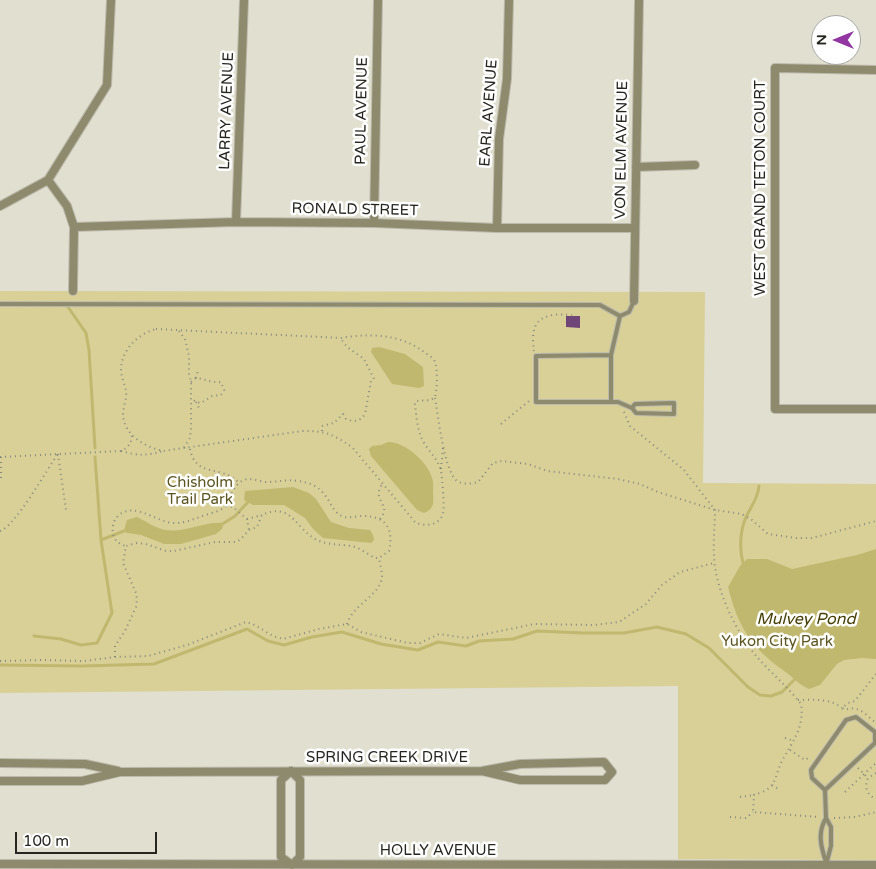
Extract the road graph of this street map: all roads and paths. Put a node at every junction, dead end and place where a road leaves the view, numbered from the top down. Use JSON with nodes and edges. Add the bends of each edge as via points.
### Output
{"nodes":[{"id":1,"x":111,"y":0,"type":"edge"},
{"id":2,"x":244,"y":0,"type":"edge"},
{"id":3,"x":378,"y":0,"type":"edge"},
{"id":4,"x":509,"y":0,"type":"edge"},
{"id":5,"x":639,"y":0,"type":"edge"},
{"id":6,"x":876,"y":70,"type":"edge"},
{"id":7,"x":695,"y":165,"type":"dead end"},
{"id":8,"x":636,"y":166,"type":"junction"},
{"id":9,"x":48,"y":180,"type":"junction"},
{"id":10,"x":0,"y":206,"type":"edge"},
{"id":11,"x":236,"y":222,"type":"junction"},
{"id":12,"x":374,"y":223,"type":"junction"},
{"id":13,"x":74,"y":227,"type":"junction"},
{"id":14,"x":497,"y":228,"type":"junction"},
{"id":15,"x":635,"y":228,"type":"junction"},
{"id":16,"x":73,"y":291,"type":"dead end"},
{"id":17,"x":634,"y":301,"type":"joint"},
{"id":18,"x":0,"y":304,"type":"edge"},
{"id":19,"x":574,"y":316,"type":"dead end"},
{"id":20,"x":620,"y":316,"type":"junction"},
{"id":21,"x":179,"y":330,"type":"junction"},
{"id":22,"x":341,"y":338,"type":"junction"},
{"id":23,"x":611,"y":355,"type":"junction"},
{"id":24,"x":536,"y":356,"type":"junction"},
{"id":25,"x":198,"y":370,"type":"dead end"},
{"id":26,"x":196,"y":378,"type":"junction"},
{"id":27,"x":191,"y":382,"type":"junction"},
{"id":28,"x":191,"y":398,"type":"junction"},
{"id":29,"x":435,"y":398,"type":"junction"},
{"id":30,"x":536,"y":401,"type":"junction"},
{"id":31,"x":196,"y":402,"type":"junction"},
{"id":32,"x":611,"y":402,"type":"junction"},
{"id":33,"x":626,"y":405,"type":"junction"},
{"id":34,"x":199,"y":408,"type":"dead end"},
{"id":35,"x":632,"y":408,"type":"junction"},
{"id":36,"x":876,"y":409,"type":"edge"},
{"id":37,"x":501,"y":424,"type":"dead end"},
{"id":38,"x":322,"y":431,"type":"junction"},
{"id":39,"x":132,"y":435,"type":"junction"},
{"id":40,"x":443,"y":447,"type":"junction"},
{"id":41,"x":190,"y":448,"type":"junction"},
{"id":42,"x":183,"y":449,"type":"junction"},
{"id":43,"x":121,"y":451,"type":"junction"},
{"id":44,"x":164,"y":451,"type":"junction"},
{"id":45,"x":58,"y":454,"type":"junction"},
{"id":46,"x":0,"y":457,"type":"edge"},
{"id":47,"x":441,"y":471,"type":"junction"},
{"id":48,"x":1,"y":479,"type":"dead end"},
{"id":49,"x":239,"y":483,"type":"junction"},
{"id":50,"x":382,"y":483,"type":"junction"},
{"id":51,"x":230,"y":498,"type":"junction"},
{"id":52,"x":225,"y":506,"type":"junction"},
{"id":53,"x":233,"y":507,"type":"junction"},
{"id":54,"x":66,"y":510,"type":"dead end"},
{"id":55,"x":715,"y":510,"type":"junction"},
{"id":56,"x":262,"y":515,"type":"junction"},
{"id":57,"x":248,"y":519,"type":"junction"},
{"id":58,"x":380,"y":519,"type":"junction"},
{"id":59,"x":876,"y":521,"type":"edge"},
{"id":60,"x":248,"y":530,"type":"junction"},
{"id":61,"x":0,"y":531,"type":"edge"},
{"id":62,"x":126,"y":546,"type":"junction"},
{"id":63,"x":379,"y":558,"type":"junction"},
{"id":64,"x":714,"y":563,"type":"junction"},
{"id":65,"x":347,"y":624,"type":"junction"},
{"id":66,"x":115,"y":656,"type":"junction"},
{"id":67,"x":0,"y":662,"type":"edge"},
{"id":68,"x":876,"y":674,"type":"edge"},
{"id":69,"x":798,"y":700,"type":"junction"},
{"id":70,"x":842,"y":708,"type":"junction"},
{"id":71,"x":876,"y":723,"type":"edge"},
{"id":72,"x":784,"y":738,"type":"dead end"},
{"id":73,"x":794,"y":741,"type":"junction"},
{"id":74,"x":790,"y":750,"type":"junction"},
{"id":75,"x":808,"y":758,"type":"dead end"},
{"id":76,"x":0,"y":763,"type":"edge"},
{"id":77,"x":876,"y":763,"type":"edge"},
{"id":78,"x":858,"y":768,"type":"dead end"},
{"id":79,"x":120,"y":772,"type":"junction"},
{"id":80,"x":291,"y":772,"type":"junction"},
{"id":81,"x":482,"y":772,"type":"junction"},
{"id":82,"x":876,"y":773,"type":"edge"},
{"id":83,"x":864,"y":774,"type":"junction"},
{"id":84,"x":868,"y":778,"type":"junction"},
{"id":85,"x":0,"y":781,"type":"edge"},
{"id":86,"x":772,"y":785,"type":"junction"},
{"id":87,"x":780,"y":790,"type":"dead end"},
{"id":88,"x":825,"y":790,"type":"junction"},
{"id":89,"x":846,"y":792,"type":"dead end"},
{"id":90,"x":754,"y":795,"type":"junction"},
{"id":91,"x":740,"y":797,"type":"dead end"},
{"id":92,"x":876,"y":799,"type":"edge"},
{"id":93,"x":876,"y":808,"type":"edge"},
{"id":94,"x":753,"y":812,"type":"junction"},
{"id":95,"x":876,"y":812,"type":"edge"},
{"id":96,"x":730,"y":817,"type":"dead end"},
{"id":97,"x":826,"y":818,"type":"junction"},
{"id":98,"x":834,"y":826,"type":"dead end"},
{"id":99,"x":0,"y":864,"type":"edge"},
{"id":100,"x":292,"y":865,"type":"junction"},
{"id":101,"x":826,"y":865,"type":"junction"},
{"id":102,"x":876,"y":865,"type":"edge"},
{"id":103,"x":78,"y":866,"type":"edge"},
{"id":104,"x":61,"y":867,"type":"edge"},
{"id":105,"x":217,"y":867,"type":"edge"},
{"id":106,"x":356,"y":867,"type":"edge"},
{"id":107,"x":497,"y":867,"type":"edge"},
{"id":108,"x":636,"y":867,"type":"edge"}],
"edges":[{"from":1,"to":9,"type":"street","via":[[107,85]]},
{"from":2,"to":11,"type":"street","name":"LARRY AVENUE"},
{"from":3,"to":12,"type":"street","name":"PAUL AVENUE"},
{"from":4,"to":14,"type":"street","name":"EARL AVENUE"},
{"from":5,"to":8,"type":"street","name":"VON ELM AVENUE"},
{"from":6,"to":36,"type":"street","name":"WEST GRAND TETON COURT","via":[[775,68],[775,409]]},
{"from":7,"to":8,"type":"street"},
{"from":8,"to":15,"type":"street","name":"VON ELM AVENUE"},
{"from":9,"to":10,"type":"street"},
{"from":9,"to":13,"type":"street","via":[[67,206]]},
{"from":11,"to":12,"type":"street","name":"RONALD STREET"},
{"from":11,"to":13,"type":"street","name":"RONALD STREET"},
{"from":12,"to":14,"type":"street","name":"RONALD STREET"},
{"from":13,"to":16,"type":"street"},
{"from":14,"to":15,"type":"street","name":"RONALD STREET"},
{"from":15,"to":17,"type":"street","name":"VON ELM AVENUE"},
{"from":17,"to":20,"type":"lane","via":[[629,312]]},
{"from":18,"to":20,"type":"lane","via":[[600,305]]},
{"from":19,"to":24,"type":"path","via":[[551,315],[535,326]]},
{"from":20,"to":23,"type":"lane"},
{"from":21,"to":22,"type":"path"},
{"from":21,"to":27,"type":"path","via":[[185,339]]},
{"from":21,"to":39,"type":"path","via":[[156,329],[144,333],[125,354],[121,368],[126,393],[123,417]]},
{"from":22,"to":29,"type":"path","via":[[375,335],[415,346],[436,363]]},
{"from":22,"to":38,"type":"path","via":[[347,347],[364,358],[374,379],[365,414],[359,421],[352,422],[343,414],[334,423],[322,426]]},
{"from":23,"to":24,"type":"lane"},
{"from":23,"to":32,"type":"lane"},
{"from":24,"to":30,"type":"lane"},
{"from":25,"to":26,"type":"path"},
{"from":26,"to":27,"type":"path"},
{"from":26,"to":31,"type":"path","via":[[221,382],[224,390],[221,395]]},
{"from":27,"to":28,"type":"path"},
{"from":28,"to":31,"type":"path"},
{"from":28,"to":42,"type":"path","via":[[190,438]]},
{"from":29,"to":40,"type":"path"},
{"from":29,"to":47,"type":"path","via":[[416,401],[415,404],[422,441]]},
{"from":30,"to":32,"type":"lane"},
{"from":30,"to":37,"type":"path","via":[[528,401]]},
{"from":31,"to":34,"type":"path"},
{"from":32,"to":33,"type":"lane"},
{"from":33,"to":35,"type":"lane"},
{"from":33,"to":55,"type":"path","via":[[624,413],[630,426],[684,470]]},
{"from":35,"to":35,"type":"lane","via":[[636,413],[674,414],[674,403],[636,404]]},
{"from":38,"to":41,"type":"path","via":[[302,431]]},
{"from":38,"to":50,"type":"path","via":[[352,447]]},
{"from":39,"to":43,"type":"path","via":[[128,448]]},
{"from":39,"to":44,"type":"path","via":[[140,442]]},
{"from":40,"to":47,"type":"path"},
{"from":40,"to":55,"type":"path","via":[[451,473],[462,483],[478,482],[494,463],[513,461],[547,471],[631,482]]},
{"from":41,"to":42,"type":"path"},
{"from":41,"to":49,"type":"path","via":[[199,467],[229,474]]},
{"from":42,"to":44,"type":"path"},
{"from":43,"to":44,"type":"path","via":[[138,456]]},
{"from":43,"to":45,"type":"path"},
{"from":45,"to":46,"type":"path"},
{"from":45,"to":54,"type":"path"},
{"from":45,"to":61,"type":"path","via":[[18,515]]},
{"from":46,"to":48,"type":"path"},
{"from":47,"to":50,"type":"path","via":[[444,512],[440,519],[428,526],[415,522]]},
{"from":49,"to":51,"type":"path"},
{"from":49,"to":58,"type":"path","via":[[251,479],[307,483],[325,494],[331,506],[342,516],[374,516]]},
{"from":50,"to":58,"type":"path","via":[[379,498],[384,508]]},
{"from":51,"to":52,"type":"path"},
{"from":51,"to":53,"type":"path"},
{"from":52,"to":53,"type":"path"},
{"from":52,"to":62,"type":"path","via":[[177,523],[168,523],[143,512],[125,512],[114,521],[113,532],[119,544]]},
{"from":53,"to":57,"type":"path"},
{"from":55,"to":59,"type":"path","via":[[742,514],[768,534],[796,538],[812,538]]},
{"from":55,"to":64,"type":"path"},
{"from":56,"to":57,"type":"path"},
{"from":56,"to":60,"type":"path","via":[[257,526]]},
{"from":56,"to":63,"type":"path","via":[[281,512],[294,518],[315,539],[351,546]]},
{"from":57,"to":60,"type":"path"},
{"from":58,"to":63,"type":"path","via":[[391,536],[389,550]]},
{"from":60,"to":62,"type":"path","via":[[236,542],[215,542],[174,551],[146,544]]},
{"from":62,"to":66,"type":"path","via":[[123,563],[136,593],[136,607],[115,646]]},
{"from":63,"to":65,"type":"path","via":[[382,578],[379,586],[354,610]]},
{"from":64,"to":65,"type":"path","via":[[680,572],[662,585],[646,604],[619,622],[534,624],[466,638],[439,634],[420,643],[360,632]]},
{"from":64,"to":69,"type":"path","via":[[722,593],[739,631],[756,655]]},
{"from":65,"to":66,"type":"path","via":[[284,639],[246,622],[154,655]]},
{"from":66,"to":67,"type":"path","via":[[84,661]]},
{"from":68,"to":70,"type":"path","via":[[855,700]]},
{"from":69,"to":70,"type":"path","via":[[831,701]]},
{"from":69,"to":73,"type":"path","via":[[803,714]]},
{"from":70,"to":71,"type":"path","via":[[860,710]]},
{"from":72,"to":73,"type":"path"},
{"from":73,"to":74,"type":"path"},
{"from":74,"to":75,"type":"path","via":[[805,760]]},
{"from":74,"to":86,"type":"path"},
{"from":76,"to":79,"type":"street","name":"SPRING CREEK DRIVE","via":[[85,764]]},
{"from":77,"to":83,"type":"path"},
{"from":78,"to":83,"type":"path"},
{"from":79,"to":80,"type":"street","name":"SPRING CREEK DRIVE"},
{"from":79,"to":85,"type":"street","name":"SPRING CREEK DRIVE","via":[[82,781]]},
{"from":80,"to":81,"type":"street","name":"SPRING CREEK DRIVE"},
{"from":80,"to":100,"type":"street","name":"SPRING CREEK DRIVE","via":[[300,780],[300,857]]},
{"from":80,"to":100,"type":"street","name":"SPRING CREEK DRIVE","via":[[281,780],[281,857]]},
{"from":81,"to":81,"type":"street","name":"SPRING CREEK DRIVE","via":[[520,764],[604,762],[612,772],[604,780],[520,780]]},
{"from":82,"to":84,"type":"path"},
{"from":83,"to":84,"type":"path"},
{"from":83,"to":89,"type":"path"},
{"from":84,"to":92,"type":"path","via":[[868,794]]},
{"from":86,"to":87,"type":"path"},
{"from":86,"to":90,"type":"path"},
{"from":88,"to":88,"type":"lane","via":[[875,743],[875,732],[856,717],[846,720],[811,770],[812,778]]},
{"from":88,"to":97,"type":"lane"},
{"from":90,"to":91,"type":"path"},
{"from":90,"to":94,"type":"path"},
{"from":93,"to":95,"type":"path"},
{"from":94,"to":96,"type":"path","via":[[746,818]]},
{"from":94,"to":97,"type":"path"},
{"from":95,"to":98,"type":"path","via":[[834,818]]},
{"from":97,"to":101,"type":"lane","via":[[821,827]]},
{"from":97,"to":101,"type":"lane","via":[[831,827],[831,846]]},
{"from":99,"to":104,"type":"street","name":"HOLLY AVENUE"},
{"from":100,"to":105,"type":"street","name":"HOLLY AVENUE"},
{"from":100,"to":106,"type":"street","name":"HOLLY AVENUE"},
{"from":101,"to":102,"type":"street","name":"HOLLY AVENUE"},
{"from":101,"to":108,"type":"street","name":"HOLLY AVENUE"},
{"from":103,"to":104,"type":"street","name":"HOLLY AVENUE"},
{"from":103,"to":105,"type":"street","name":"HOLLY AVENUE"},
{"from":106,"to":107,"type":"street","name":"HOLLY AVENUE"},
{"from":107,"to":108,"type":"street","name":"HOLLY AVENUE"}]}
